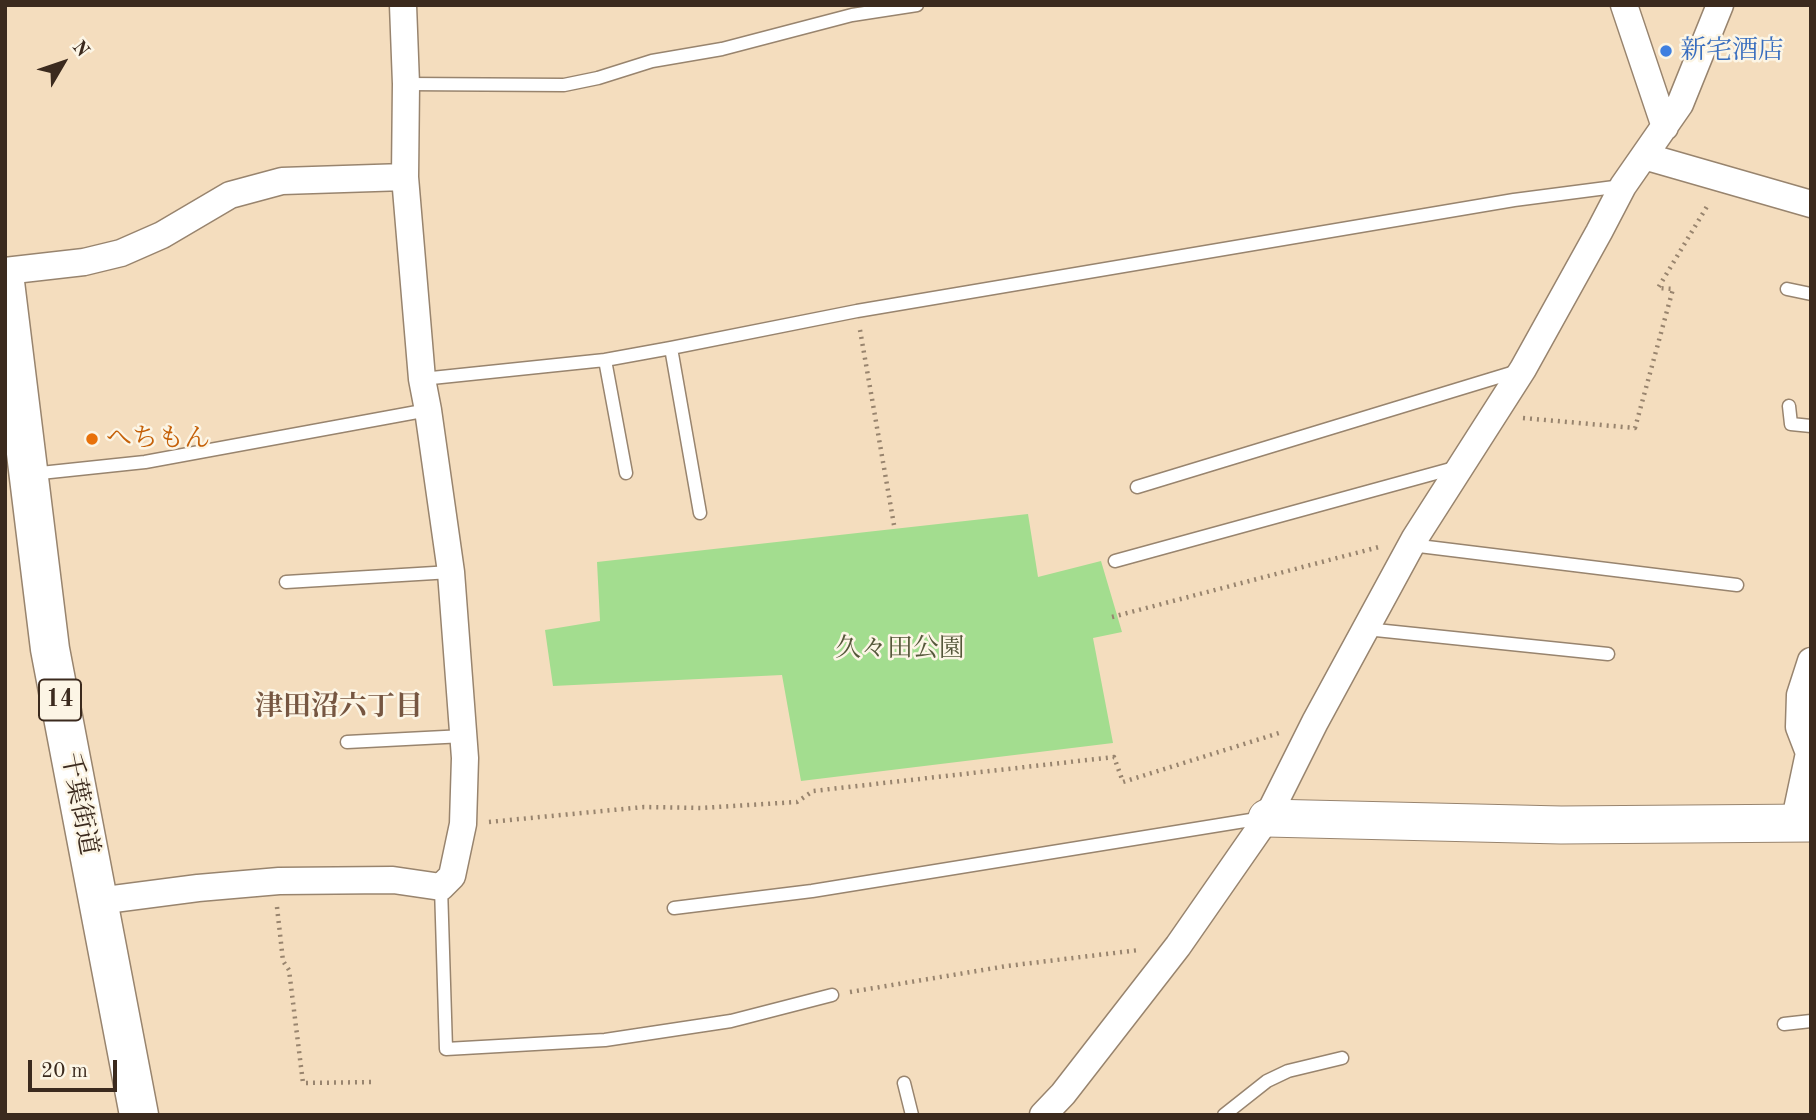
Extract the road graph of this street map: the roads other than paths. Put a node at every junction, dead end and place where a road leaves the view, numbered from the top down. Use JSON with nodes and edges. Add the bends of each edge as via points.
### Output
{"nodes":[{"id":1,"x":403,"y":5,"type":"edge"},
{"id":2,"x":917,"y":5,"type":"edge"},
{"id":3,"x":1624,"y":5,"type":"edge"},
{"id":4,"x":1720,"y":5,"type":"edge"},
{"id":5,"x":406,"y":84,"type":"junction"},
{"id":6,"x":1665,"y":127,"type":"junction"},
{"id":7,"x":1644,"y":156,"type":"junction"},
{"id":8,"x":405,"y":177,"type":"junction"},
{"id":9,"x":1623,"y":186,"type":"junction"},
{"id":10,"x":1811,"y":204,"type":"edge"},
{"id":11,"x":5,"y":271,"type":"edge"},
{"id":12,"x":5,"y":282,"type":"edge"},
{"id":13,"x":1787,"y":289,"type":"dead end"},
{"id":14,"x":1811,"y":294,"type":"edge"},
{"id":15,"x":671,"y":348,"type":"junction"},
{"id":16,"x":605,"y":360,"type":"junction"},
{"id":17,"x":1523,"y":369,"type":"junction"},
{"id":18,"x":422,"y":379,"type":"junction"},
{"id":19,"x":1789,"y":407,"type":"dead end"},
{"id":20,"x":428,"y":410,"type":"junction"},
{"id":21,"x":1811,"y":426,"type":"edge"},
{"id":22,"x":1461,"y":466,"type":"junction"},
{"id":23,"x":626,"y":473,"type":"dead end"},
{"id":24,"x":29,"y":474,"type":"junction"},
{"id":25,"x":1137,"y":487,"type":"dead end"},
{"id":26,"x":700,"y":513,"type":"dead end"},
{"id":27,"x":1413,"y":542,"type":"junction"},
{"id":28,"x":1115,"y":561,"type":"dead end"},
{"id":29,"x":451,"y":572,"type":"junction"},
{"id":30,"x":286,"y":582,"type":"dead end"},
{"id":31,"x":1737,"y":586,"type":"dead end"},
{"id":32,"x":1366,"y":629,"type":"junction"},
{"id":33,"x":1608,"y":654,"type":"dead end"},
{"id":34,"x":1811,"y":661,"type":"edge"},
{"id":35,"x":464,"y":736,"type":"junction"},
{"id":36,"x":347,"y":743,"type":"dead end"},
{"id":37,"x":1267,"y":818,"type":"junction"},
{"id":38,"x":1802,"y":823,"type":"edge"},
{"id":39,"x":441,"y":887,"type":"junction"},
{"id":40,"x":98,"y":901,"type":"junction"},
{"id":41,"x":674,"y":908,"type":"dead end"},
{"id":42,"x":832,"y":995,"type":"road end"},
{"id":43,"x":1811,"y":1021,"type":"edge"},
{"id":44,"x":1784,"y":1024,"type":"dead end"},
{"id":45,"x":1342,"y":1058,"type":"dead end"},
{"id":46,"x":904,"y":1083,"type":"dead end"},
{"id":47,"x":139,"y":1115,"type":"edge"},
{"id":48,"x":912,"y":1115,"type":"edge"},
{"id":49,"x":1043,"y":1115,"type":"edge"},
{"id":50,"x":1224,"y":1115,"type":"edge"}],
"edges":[{"from":1,"to":5,"type":"street"},
{"from":2,"to":5,"type":"lane","via":[[852,15],[564,85]]},
{"from":3,"to":6,"type":"street"},
{"from":4,"to":6,"type":"street","via":[[1684,94]]},
{"from":5,"to":8,"type":"street"},
{"from":6,"to":7,"type":"street"},
{"from":7,"to":9,"type":"street"},
{"from":7,"to":10,"type":"street"},
{"from":8,"to":11,"type":"street","via":[[282,181],[230,195],[121,253]]},
{"from":8,"to":18,"type":"street"},
{"from":9,"to":15,"type":"lane","via":[[1514,200],[857,311]]},
{"from":9,"to":17,"type":"street"},
{"from":12,"to":24,"type":"highway","name":"千葉街道","number":"14"},
{"from":13,"to":14,"type":"lane"},
{"from":15,"to":16,"type":"lane"},
{"from":15,"to":26,"type":"lane"},
{"from":16,"to":18,"type":"lane"},
{"from":16,"to":23,"type":"lane"},
{"from":17,"to":22,"type":"street"},
{"from":17,"to":25,"type":"lane"},
{"from":18,"to":20,"type":"street"},
{"from":19,"to":21,"type":"lane","via":[[1790,424]]},
{"from":20,"to":24,"type":"lane","via":[[145,462]]},
{"from":20,"to":29,"type":"street"},
{"from":22,"to":27,"type":"street"},
{"from":22,"to":28,"type":"lane"},
{"from":24,"to":40,"type":"highway","name":"千葉街道","number":"14","via":[[50,649]]},
{"from":27,"to":31,"type":"lane"},
{"from":27,"to":32,"type":"street"},
{"from":29,"to":30,"type":"lane"},
{"from":29,"to":35,"type":"street"},
{"from":32,"to":33,"type":"lane"},
{"from":32,"to":37,"type":"street"},
{"from":34,"to":38,"type":"street","via":[[1800,695],[1799,727],[1809,752]]},
{"from":35,"to":36,"type":"lane"},
{"from":35,"to":39,"type":"street","via":[[463,824],[452,876]]},
{"from":37,"to":38,"type":"street","via":[[1561,825]]},
{"from":37,"to":41,"type":"lane","via":[[812,891]]},
{"from":37,"to":49,"type":"street","via":[[1178,946]]},
{"from":39,"to":40,"type":"street","via":[[393,880],[279,881]]},
{"from":39,"to":42,"type":"lane","via":[[446,1049],[605,1040],[731,1021]]},
{"from":40,"to":47,"type":"highway","name":"千葉街道","number":"14"},
{"from":43,"to":44,"type":"lane"},
{"from":45,"to":50,"type":"lane","via":[[1288,1071]]},
{"from":46,"to":48,"type":"lane"}]}
